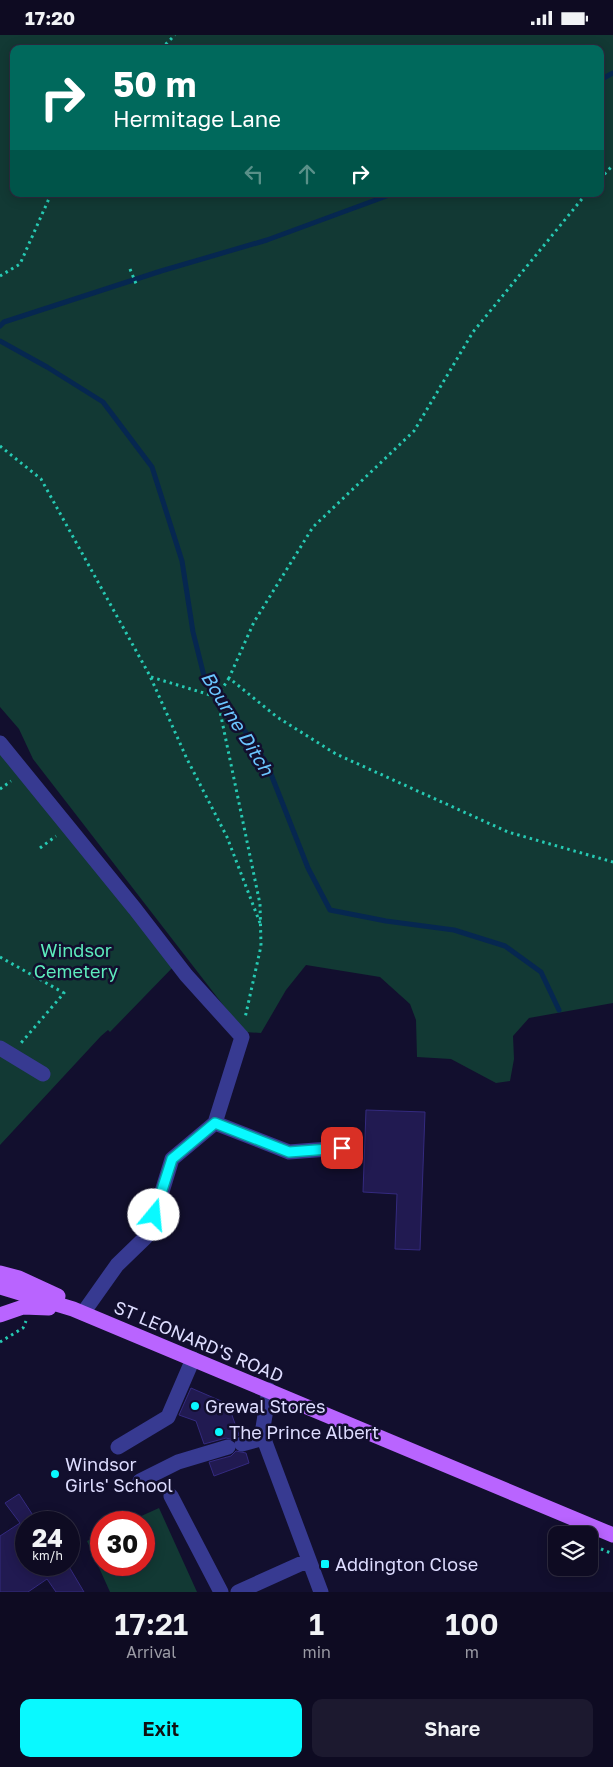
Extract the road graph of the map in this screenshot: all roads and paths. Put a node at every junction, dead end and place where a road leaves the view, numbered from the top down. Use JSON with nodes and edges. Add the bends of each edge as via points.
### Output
{"nodes":[{"id":1,"x":175,"y":35,"type":"edge"},
{"id":2,"x":166,"y":45,"type":"edge"},
{"id":3,"x":613,"y":165,"type":"edge"},
{"id":4,"x":604,"y":175,"type":"edge"},
{"id":5,"x":50,"y":197,"type":"edge"},
{"id":6,"x":584,"y":197,"type":"edge"},
{"id":7,"x":130,"y":269,"type":"dead end"},
{"id":8,"x":0,"y":276,"type":"edge"},
{"id":9,"x":137,"y":286,"type":"dead end"},
{"id":10,"x":0,"y":446,"type":"edge"},
{"id":11,"x":150,"y":677,"type":"junction"},
{"id":12,"x":229,"y":678,"type":"junction"},
{"id":13,"x":217,"y":697,"type":"junction"},
{"id":14,"x":0,"y":743,"type":"edge"},
{"id":15,"x":68,"y":827,"type":"junction"},
{"id":16,"x":40,"y":848,"type":"dead end"},
{"id":17,"x":613,"y":862,"type":"edge"},
{"id":18,"x":260,"y":923,"type":"junction"},
{"id":19,"x":0,"y":957,"type":"edge"},
{"id":20,"x":242,"y":1037,"type":"junction"},
{"id":21,"x":5,"y":1051,"type":"edge"},
{"id":22,"x":43,"y":1074,"type":"dead end"},
{"id":23,"x":215,"y":1123,"type":"junction"},
{"id":24,"x":342,"y":1148,"type":"dead end"},
{"id":25,"x":0,"y":1273,"type":"edge"},
{"id":26,"x":0,"y":1285,"type":"edge"},
{"id":27,"x":17,"y":1285,"type":"junction"},
{"id":28,"x":0,"y":1296,"type":"edge"},
{"id":29,"x":78,"y":1311,"type":"junction"},
{"id":30,"x":0,"y":1315,"type":"edge"},
{"id":31,"x":194,"y":1359,"type":"junction"},
{"id":32,"x":269,"y":1390,"type":"junction"},
{"id":33,"x":264,"y":1438,"type":"junction"},
{"id":34,"x":118,"y":1447,"type":"dead end"},
{"id":35,"x":140,"y":1481,"type":"dead end"},
{"id":36,"x":171,"y":1496,"type":"dead end"},
{"id":37,"x":613,"y":1535,"type":"edge"},
{"id":38,"x":598,"y":1548,"type":"edge"},
{"id":39,"x":613,"y":1554,"type":"edge"},
{"id":40,"x":309,"y":1560,"type":"junction"},
{"id":41,"x":221,"y":1592,"type":"edge"},
{"id":42,"x":238,"y":1592,"type":"edge"},
{"id":43,"x":321,"y":1592,"type":"edge"}],
"edges":[{"from":1,"to":2,"type":"path"},
{"from":3,"to":4,"type":"path"},
{"from":5,"to":8,"type":"path","via":[[20,264]]},
{"from":6,"to":12,"type":"path","via":[[473,332],[414,431],[312,527],[254,622]]},
{"from":7,"to":9,"type":"path"},
{"from":10,"to":11,"type":"path","via":[[41,479]]},
{"from":11,"to":13,"type":"path"},
{"from":11,"to":18,"type":"path","via":[[227,837]]},
{"from":12,"to":13,"type":"path"},
{"from":12,"to":17,"type":"path","via":[[277,717],[336,754],[508,831]]},
{"from":13,"to":18,"type":"path","via":[[260,904]]},
{"from":14,"to":15,"type":"street"},
{"from":15,"to":16,"type":"path"},
{"from":15,"to":20,"type":"street","via":[[186,975]]},
{"from":18,"to":20,"type":"path","via":[[261,946]]},
{"from":19,"to":21,"type":"path","via":[[64,993]]},
{"from":20,"to":23,"type":"street"},
{"from":21,"to":22,"type":"street"},
{"from":23,"to":24,"type":"street","via":[[289,1152]]},
{"from":23,"to":29,"type":"street","via":[[172,1159],[149,1234],[117,1265]]},
{"from":25,"to":27,"type":"main road","name":"ST LEONARD'S ROAD"},
{"from":26,"to":27,"type":"main road"},
{"from":27,"to":28,"type":"main road"},
{"from":27,"to":29,"type":"main road","name":"ST LEONARD'S ROAD","via":[[57,1295]]},
{"from":29,"to":30,"type":"main road","via":[[36,1306]]},
{"from":29,"to":31,"type":"main road","name":"ST LEONARD'S ROAD"},
{"from":31,"to":32,"type":"main road","name":"ST LEONARD'S ROAD"},
{"from":31,"to":34,"type":"street","via":[[168,1417]]},
{"from":32,"to":33,"type":"street"},
{"from":32,"to":37,"type":"main road","name":"ST LEONARD'S ROAD"},
{"from":33,"to":35,"type":"street","via":[[178,1462]]},
{"from":33,"to":40,"type":"street"},
{"from":36,"to":41,"type":"street"},
{"from":38,"to":39,"type":"path"},
{"from":40,"to":42,"type":"street"},
{"from":40,"to":43,"type":"street"}]}
